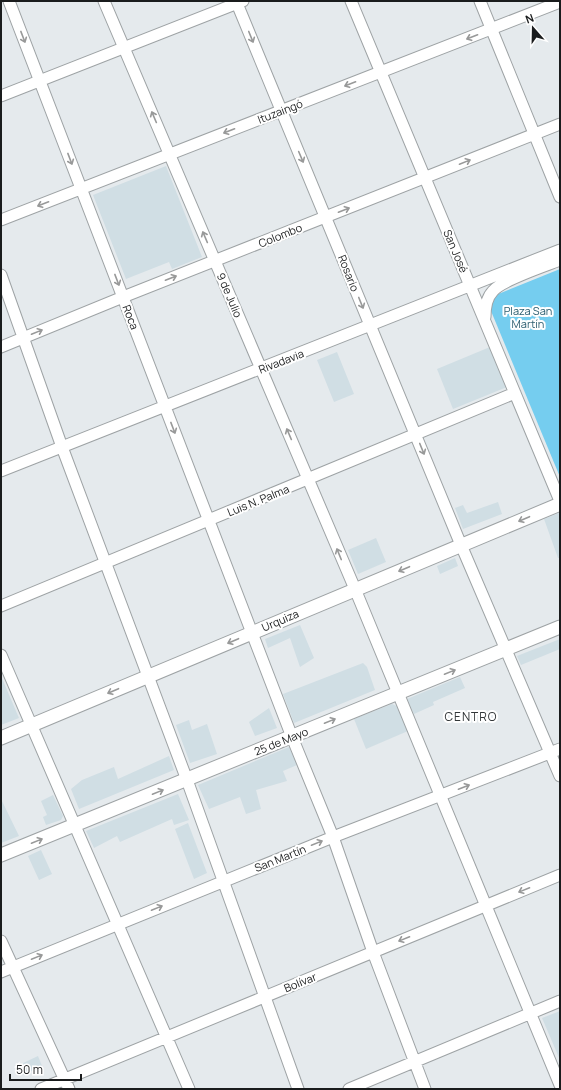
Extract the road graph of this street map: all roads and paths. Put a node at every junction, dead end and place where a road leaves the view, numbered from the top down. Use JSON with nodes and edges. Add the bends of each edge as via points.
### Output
{"nodes":[{"id":1,"x":9,"y":1,"type":"edge"},
{"id":2,"x":104,"y":1,"type":"edge"},
{"id":3,"x":351,"y":1,"type":"edge"},
{"id":4,"x":480,"y":1,"type":"edge"},
{"id":5,"x":239,"y":2,"type":"edge"},
{"id":6,"x":560,"y":2,"type":"edge"},
{"id":7,"x":492,"y":29,"type":"junction"},
{"id":8,"x":124,"y":48,"type":"junction"},
{"id":9,"x":381,"y":72,"type":"junction"},
{"id":10,"x":40,"y":80,"type":"junction"},
{"id":11,"x":1,"y":96,"type":"edge"},
{"id":12,"x":282,"y":111,"type":"junction"},
{"id":13,"x":560,"y":124,"type":"edge"},
{"id":14,"x":536,"y":134,"type":"junction"},
{"id":15,"x":170,"y":154,"type":"junction"},
{"id":16,"x":425,"y":178,"type":"junction"},
{"id":17,"x":82,"y":189,"type":"junction"},
{"id":18,"x":560,"y":197,"type":"edge"},
{"id":19,"x":326,"y":216,"type":"junction"},
{"id":20,"x":1,"y":220,"type":"edge"},
{"id":21,"x":560,"y":250,"type":"edge"},
{"id":22,"x":560,"y":260,"type":"edge"},
{"id":23,"x":215,"y":261,"type":"junction"},
{"id":24,"x":1,"y":275,"type":"edge"},
{"id":25,"x":470,"y":286,"type":"junction"},
{"id":26,"x":123,"y":297,"type":"junction"},
{"id":27,"x":484,"y":318,"type":"junction"},
{"id":28,"x":370,"y":326,"type":"junction"},
{"id":29,"x":22,"y":338,"type":"junction"},
{"id":30,"x":1,"y":347,"type":"edge"},
{"id":31,"x":261,"y":369,"type":"junction"},
{"id":32,"x":515,"y":394,"type":"junction"},
{"id":33,"x":165,"y":406,"type":"junction"},
{"id":34,"x":416,"y":435,"type":"junction"},
{"id":35,"x":62,"y":447,"type":"junction"},
{"id":36,"x":1,"y":471,"type":"edge"},
{"id":37,"x":308,"y":479,"type":"junction"},
{"id":38,"x":560,"y":502,"type":"edge"},
{"id":39,"x":209,"y":520,"type":"junction"},
{"id":40,"x":461,"y":545,"type":"junction"},
{"id":41,"x":106,"y":563,"type":"junction"},
{"id":42,"x":355,"y":590,"type":"junction"},
{"id":43,"x":1,"y":606,"type":"edge"},
{"id":44,"x":560,"y":627,"type":"edge"},
{"id":45,"x":252,"y":632,"type":"junction"},
{"id":46,"x":506,"y":649,"type":"junction"},
{"id":47,"x":1,"y":655,"type":"edge"},
{"id":48,"x":148,"y":676,"type":"junction"},
{"id":49,"x":398,"y":693,"type":"junction"},
{"id":50,"x":31,"y":725,"type":"junction"},
{"id":51,"x":292,"y":737,"type":"junction"},
{"id":52,"x":1,"y":738,"type":"edge"},
{"id":53,"x":555,"y":751,"type":"edge"},
{"id":54,"x":560,"y":776,"type":"edge"},
{"id":55,"x":187,"y":780,"type":"junction"},
{"id":56,"x":440,"y":796,"type":"junction"},
{"id":57,"x":75,"y":826,"type":"junction"},
{"id":58,"x":333,"y":837,"type":"junction"},
{"id":59,"x":1,"y":856,"type":"edge"},
{"id":60,"x":560,"y":875,"type":"edge"},
{"id":61,"x":224,"y":881,"type":"junction"},
{"id":62,"x":486,"y":906,"type":"junction"},
{"id":63,"x":118,"y":924,"type":"junction"},
{"id":64,"x":1,"y":941,"type":"edge"},
{"id":65,"x":373,"y":952,"type":"junction"},
{"id":66,"x":13,"y":967,"type":"junction"},
{"id":67,"x":1,"y":972,"type":"edge"},
{"id":68,"x":265,"y":996,"type":"junction"},
{"id":69,"x":560,"y":1001,"type":"edge"},
{"id":70,"x":530,"y":1013,"type":"junction"},
{"id":71,"x":166,"y":1037,"type":"junction"},
{"id":72,"x":415,"y":1062,"type":"junction"},
{"id":73,"x":67,"y":1084,"type":"edge"},
{"id":74,"x":560,"y":1085,"type":"edge"},
{"id":75,"x":41,"y":1089,"type":"edge"},
{"id":76,"x":189,"y":1089,"type":"edge"},
{"id":77,"x":298,"y":1089,"type":"edge"},
{"id":78,"x":349,"y":1089,"type":"edge"},
{"id":79,"x":425,"y":1089,"type":"edge"}],
"edges":[{"from":1,"to":10,"type":"street","name":"Roca","one_way":true},
{"from":2,"to":8,"type":"street","name":"9 de Julio"},
{"from":3,"to":9,"type":"street","name":"San José"},
{"from":4,"to":7,"type":"street"},
{"from":5,"to":8,"type":"street"},
{"from":5,"to":12,"type":"street","name":"Rosario","one_way":true},
{"from":6,"to":7,"type":"street","name":"Ituzaingó"},
{"from":7,"to":9,"type":"street","name":"Ituzaingó","one_way":true},
{"from":7,"to":14,"type":"street"},
{"from":8,"to":10,"type":"street"},
{"from":15,"to":8,"type":"street","name":"9 de Julio","one_way":true},
{"from":9,"to":12,"type":"street","name":"Ituzaingó","one_way":true},
{"from":9,"to":16,"type":"street","name":"San José"},
{"from":10,"to":11,"type":"street"},
{"from":10,"to":17,"type":"street","name":"Roca","one_way":true},
{"from":12,"to":15,"type":"street","name":"Ituzaingó","one_way":true},
{"from":12,"to":19,"type":"street","name":"Rosario","one_way":true},
{"from":13,"to":14,"type":"street","name":"Colombo"},
{"from":16,"to":14,"type":"street","name":"Colombo","one_way":true},
{"from":14,"to":18,"type":"street"},
{"from":15,"to":17,"type":"street","name":"Ituzaingó"},
{"from":23,"to":15,"type":"street","name":"9 de Julio","one_way":true},
{"from":19,"to":16,"type":"street","name":"Colombo","one_way":true},
{"from":16,"to":25,"type":"street","name":"San José"},
{"from":17,"to":20,"type":"street","name":"Ituzaingó","one_way":true},
{"from":17,"to":26,"type":"street","name":"Roca","one_way":true},
{"from":19,"to":23,"type":"street","name":"Colombo"},
{"from":19,"to":28,"type":"street","name":"Rosario","one_way":true},
{"from":21,"to":25,"type":"street","name":"Rivadavia"},
{"from":22,"to":27,"type":"street","via":[[506,282],[493,291],[486,305]]},
{"from":26,"to":23,"type":"street","name":"Colombo","one_way":true},
{"from":23,"to":31,"type":"street","name":"9 de Julio"},
{"from":24,"to":29,"type":"street"},
{"from":25,"to":27,"type":"street","name":"San José"},
{"from":25,"to":28,"type":"street","name":"Rivadavia"},
{"from":29,"to":26,"type":"street","name":"Colombo","one_way":true},
{"from":26,"to":33,"type":"street","name":"Roca"},
{"from":27,"to":32,"type":"street","name":"San José"},
{"from":28,"to":31,"type":"street","name":"Rivadavia"},
{"from":28,"to":34,"type":"street","name":"Rosario"},
{"from":29,"to":30,"type":"street","name":"Colombo"},
{"from":29,"to":35,"type":"street"},
{"from":31,"to":33,"type":"street","name":"Rivadavia"},
{"from":37,"to":31,"type":"street","name":"9 de Julio","one_way":true},
{"from":32,"to":34,"type":"street","name":"Luis N. Palma"},
{"from":32,"to":38,"type":"street","name":"San José"},
{"from":33,"to":35,"type":"street","name":"Rivadavia"},
{"from":33,"to":39,"type":"street","name":"Roca","one_way":true},
{"from":34,"to":37,"type":"street","name":"Luis N. Palma"},
{"from":34,"to":40,"type":"street","name":"Rosario","one_way":true},
{"from":35,"to":36,"type":"street","name":"Rivadavia"},
{"from":35,"to":41,"type":"street"},
{"from":37,"to":39,"type":"street","name":"Luis N. Palma"},
{"from":42,"to":37,"type":"street","name":"9 de Julio","one_way":true},
{"from":38,"to":40,"type":"street","name":"Urquiza","one_way":true},
{"from":39,"to":41,"type":"street","name":"Luis N. Palma"},
{"from":39,"to":45,"type":"street","name":"Roca"},
{"from":40,"to":42,"type":"street","name":"Urquiza","one_way":true},
{"from":40,"to":46,"type":"street","name":"Rosario"},
{"from":41,"to":43,"type":"street","name":"Luis N. Palma"},
{"from":41,"to":48,"type":"street"},
{"from":42,"to":45,"type":"street","name":"Urquiza"},
{"from":42,"to":49,"type":"street","name":"9 de Julio"},
{"from":44,"to":46,"type":"street","name":"25 de Mayo"},
{"from":45,"to":48,"type":"street","name":"Urquiza","one_way":true},
{"from":45,"to":51,"type":"street","name":"Roca"},
{"from":49,"to":46,"type":"street","name":"25 de Mayo","one_way":true},
{"from":46,"to":53,"type":"street","name":"Rosario"},
{"from":47,"to":50,"type":"street"},
{"from":48,"to":50,"type":"street","name":"Urquiza","one_way":true},
{"from":48,"to":55,"type":"street"},
{"from":51,"to":49,"type":"street","name":"25 de Mayo","one_way":true},
{"from":49,"to":56,"type":"street","name":"9 de Julio"},
{"from":50,"to":52,"type":"street","name":"Urquiza"},
{"from":50,"to":57,"type":"street"},
{"from":51,"to":55,"type":"street","name":"25 de Mayo"},
{"from":51,"to":58,"type":"street","name":"Roca"},
{"from":53,"to":54,"type":"street","name":"Rosario"},
{"from":56,"to":53,"type":"street","name":"San Martín","one_way":true},
{"from":57,"to":55,"type":"street","name":"25 de Mayo","one_way":true},
{"from":55,"to":61,"type":"street"},
{"from":56,"to":58,"type":"street","name":"San Martín"},
{"from":56,"to":62,"type":"street","name":"9 de Julio"},
{"from":59,"to":57,"type":"street","name":"25 de Mayo","one_way":true},
{"from":57,"to":63,"type":"street"},
{"from":61,"to":58,"type":"street","name":"San Martín","one_way":true},
{"from":58,"to":65,"type":"street","name":"Roca"},
{"from":60,"to":62,"type":"street","name":"Bolívar","one_way":true},
{"from":63,"to":61,"type":"street","name":"San Martín","one_way":true},
{"from":61,"to":68,"type":"street"},
{"from":62,"to":65,"type":"street","name":"Bolívar","one_way":true},
{"from":62,"to":70,"type":"street","name":"9 de Julio"},
{"from":66,"to":63,"type":"street","name":"San Martín","one_way":true},
{"from":63,"to":71,"type":"street"},
{"from":64,"to":66,"type":"street"},
{"from":65,"to":68,"type":"street","name":"Bolívar"},
{"from":65,"to":72,"type":"street","name":"Roca"},
{"from":66,"to":67,"type":"street","name":"San Martín"},
{"from":66,"to":73,"type":"street"},
{"from":68,"to":71,"type":"street","name":"Bolívar"},
{"from":68,"to":77,"type":"street"},
{"from":69,"to":70,"type":"street"},
{"from":70,"to":72,"type":"street"},
{"from":70,"to":74,"type":"street","name":"9 de Julio"},
{"from":71,"to":73,"type":"street","name":"Bolívar"},
{"from":71,"to":76,"type":"street"},
{"from":72,"to":78,"type":"street"},
{"from":72,"to":79,"type":"street","name":"Roca"},
{"from":73,"to":75,"type":"street","name":"Bolívar"}]}
